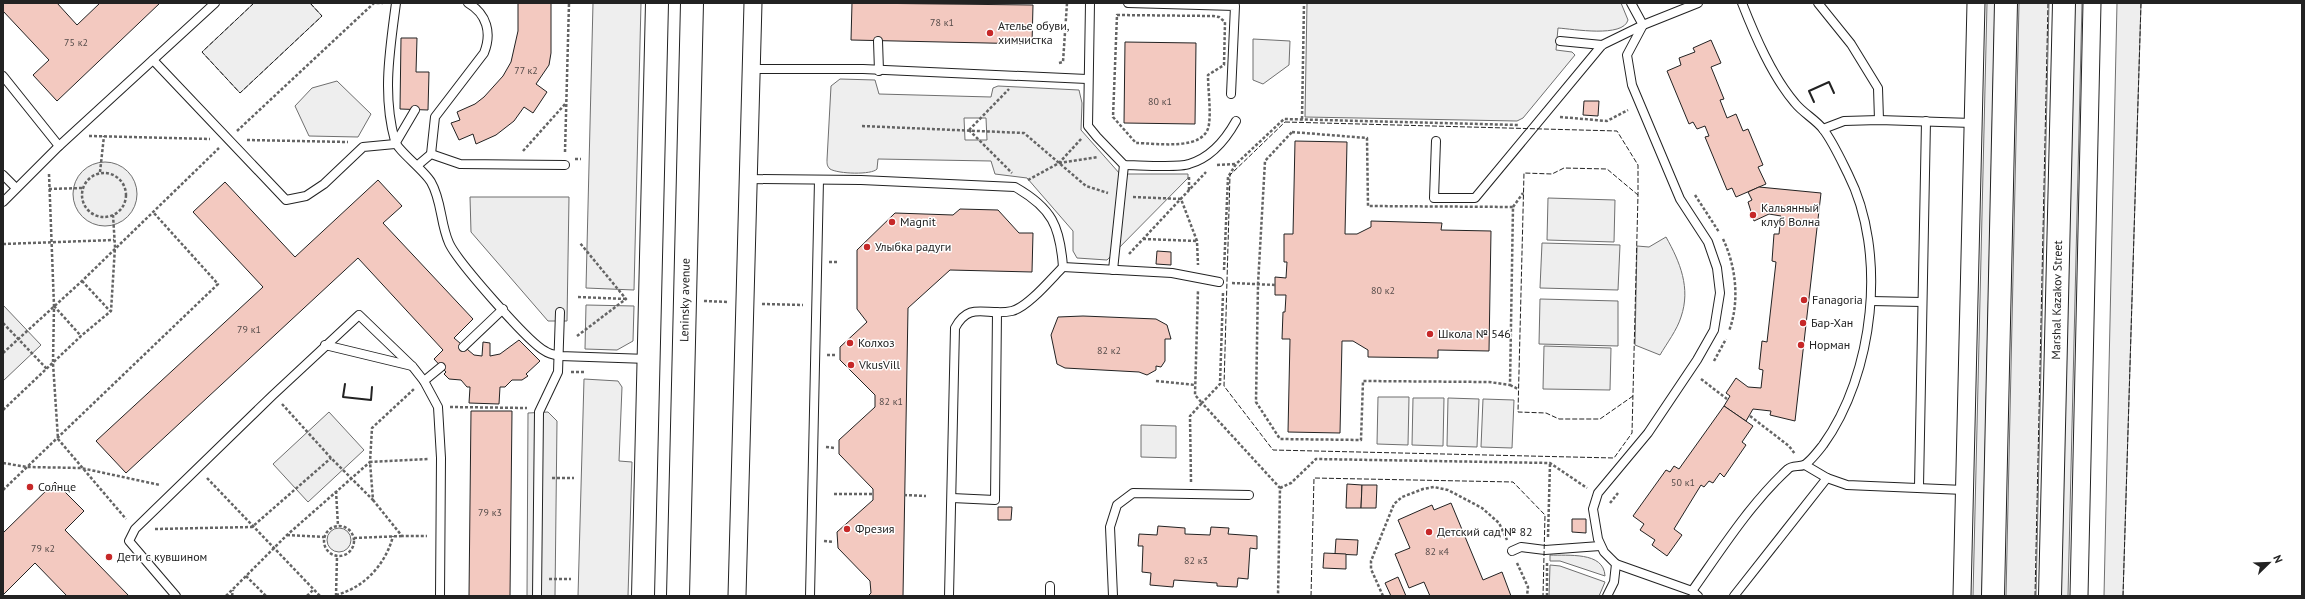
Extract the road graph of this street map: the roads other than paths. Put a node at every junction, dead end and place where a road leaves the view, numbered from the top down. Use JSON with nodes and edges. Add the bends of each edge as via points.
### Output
{"nodes":[{"id":1,"x":215,"y":3,"type":"edge"},
{"id":2,"x":396,"y":3,"type":"edge"},
{"id":3,"x":468,"y":3,"type":"edge"},
{"id":4,"x":657,"y":3,"type":"edge"},
{"id":5,"x":692,"y":3,"type":"edge"},
{"id":6,"x":753,"y":3,"type":"edge"},
{"id":7,"x":1090,"y":3,"type":"edge"},
{"id":8,"x":1128,"y":3,"type":"edge"},
{"id":9,"x":1631,"y":3,"type":"edge"},
{"id":10,"x":1698,"y":3,"type":"edge"},
{"id":11,"x":1742,"y":3,"type":"edge"},
{"id":12,"x":1818,"y":3,"type":"edge"},
{"id":13,"x":1976,"y":3,"type":"edge"},
{"id":14,"x":2006,"y":3,"type":"edge"},
{"id":15,"x":2064,"y":3,"type":"edge"},
{"id":16,"x":2092,"y":3,"type":"edge"},
{"id":17,"x":1643,"y":25,"type":"junction"},
{"id":18,"x":878,"y":41,"type":"dead end"},
{"id":19,"x":1560,"y":41,"type":"dead end"},
{"id":20,"x":1602,"y":45,"type":"junction"},
{"id":21,"x":153,"y":60,"type":"junction"},
{"id":22,"x":751,"y":69,"type":"junction"},
{"id":23,"x":878,"y":71,"type":"junction"},
{"id":24,"x":3,"y":76,"type":"edge"},
{"id":25,"x":1087,"y":79,"type":"junction"},
{"id":26,"x":1231,"y":94,"type":"dead end"},
{"id":27,"x":415,"y":110,"type":"dead end"},
{"id":28,"x":1879,"y":120,"type":"junction"},
{"id":29,"x":1236,"y":121,"type":"dead end"},
{"id":30,"x":1926,"y":121,"type":"junction"},
{"id":31,"x":1972,"y":123,"type":"junction"},
{"id":32,"x":1823,"y":129,"type":"junction"},
{"id":33,"x":1436,"y":142,"type":"dead end"},
{"id":34,"x":395,"y":144,"type":"junction"},
{"id":35,"x":59,"y":146,"type":"junction"},
{"id":36,"x":431,"y":154,"type":"junction"},
{"id":37,"x":1124,"y":164,"type":"junction"},
{"id":38,"x":418,"y":165,"type":"junction"},
{"id":39,"x":565,"y":165,"type":"road end"},
{"id":40,"x":3,"y":175,"type":"edge"},
{"id":41,"x":748,"y":179,"type":"junction"},
{"id":42,"x":819,"y":180,"type":"junction"},
{"id":43,"x":16,"y":188,"type":"junction"},
{"id":44,"x":3,"y":202,"type":"edge"},
{"id":45,"x":1063,"y":267,"type":"junction"},
{"id":46,"x":1113,"y":270,"type":"junction"},
{"id":47,"x":1224,"y":283,"type":"road end"},
{"id":48,"x":1871,"y":301,"type":"junction"},
{"id":49,"x":1922,"y":302,"type":"junction"},
{"id":50,"x":503,"y":309,"type":"junction"},
{"id":51,"x":560,"y":312,"type":"dead end"},
{"id":52,"x":997,"y":312,"type":"junction"},
{"id":53,"x":325,"y":345,"type":"junction"},
{"id":54,"x":463,"y":347,"type":"dead end"},
{"id":55,"x":560,"y":356,"type":"junction"},
{"id":56,"x":648,"y":359,"type":"junction"},
{"id":57,"x":413,"y":367,"type":"junction"},
{"id":58,"x":441,"y":367,"type":"dead end"},
{"id":59,"x":424,"y":381,"type":"junction"},
{"id":60,"x":1805,"y":465,"type":"junction"},
{"id":61,"x":1827,"y":478,"type":"junction"},
{"id":62,"x":1919,"y":486,"type":"junction"},
{"id":63,"x":1964,"y":490,"type":"junction"},
{"id":64,"x":1249,"y":495,"type":"dead end"},
{"id":65,"x":952,"y":498,"type":"junction"},
{"id":66,"x":1600,"y":546,"type":"junction"},
{"id":67,"x":1512,"y":552,"type":"road end"},
{"id":68,"x":1616,"y":564,"type":"junction"},
{"id":69,"x":1050,"y":586,"type":"dead end"},
{"id":70,"x":1695,"y":594,"type":"edge"},
{"id":71,"x":176,"y":596,"type":"edge"},
{"id":72,"x":440,"y":596,"type":"edge"},
{"id":73,"x":537,"y":596,"type":"edge"},
{"id":74,"x":643,"y":596,"type":"edge"},
{"id":75,"x":678,"y":596,"type":"edge"},
{"id":76,"x":736,"y":596,"type":"edge"},
{"id":77,"x":810,"y":596,"type":"edge"},
{"id":78,"x":949,"y":596,"type":"edge"},
{"id":79,"x":1050,"y":596,"type":"edge"},
{"id":80,"x":1113,"y":596,"type":"edge"},
{"id":81,"x":1607,"y":596,"type":"edge"},
{"id":82,"x":1734,"y":596,"type":"edge"},
{"id":83,"x":1962,"y":596,"type":"edge"},
{"id":84,"x":1993,"y":596,"type":"edge"},
{"id":85,"x":2050,"y":596,"type":"edge"},
{"id":86,"x":2079,"y":596,"type":"edge"}],
"edges":[{"from":1,"to":21,"type":"lane"},
{"from":2,"to":34,"type":"lane","via":[[388,56],[388,116]]},
{"from":3,"to":36,"type":"lane","via":[[483,17],[487,25],[487,44],[484,53],[435,117]]},
{"from":4,"to":56,"type":"main road"},
{"from":5,"to":75,"type":"main road","name":"Leninsky avenue"},
{"from":6,"to":22,"type":"street"},
{"from":7,"to":25,"type":"lane"},
{"from":8,"to":26,"type":"lane","via":[[1235,6]]},
{"from":9,"to":17,"type":"lane"},
{"from":10,"to":17,"type":"lane"},
{"from":11,"to":32,"type":"lane","via":[[1761,50],[1795,103]]},
{"from":12,"to":28,"type":"lane","via":[[1851,44],[1878,88]]},
{"from":13,"to":31,"type":"street"},
{"from":14,"to":84,"type":"main road"},
{"from":15,"to":85,"type":"main road","name":"Marshal Kazakov Street"},
{"from":16,"to":86,"type":"street"},
{"from":17,"to":20,"type":"lane"},
{"from":17,"to":66,"type":"lane","via":[[1627,55],[1632,85],[1680,200],[1708,242],[1717,268],[1720,293],[1714,330],[1696,360],[1648,433],[1598,493],[1593,509]]},
{"from":18,"to":23,"type":"lane"},
{"from":19,"to":20,"type":"lane"},
{"from":20,"to":33,"type":"lane","via":[[1475,198],[1434,198]]},
{"from":21,"to":34,"type":"lane","via":[[286,200],[306,196],[324,184],[363,147]]},
{"from":21,"to":35,"type":"lane"},
{"from":22,"to":23,"type":"lane"},
{"from":22,"to":41,"type":"street"},
{"from":23,"to":25,"type":"lane"},
{"from":24,"to":35,"type":"lane"},
{"from":25,"to":37,"type":"lane","via":[[1088,126]]},
{"from":27,"to":34,"type":"lane"},
{"from":28,"to":30,"type":"lane"},
{"from":28,"to":32,"type":"lane","via":[[1844,121]]},
{"from":29,"to":37,"type":"lane","via":[[1228,136],[1210,153],[1189,165]]},
{"from":30,"to":31,"type":"lane"},
{"from":30,"to":49,"type":"lane"},
{"from":31,"to":63,"type":"street"},
{"from":32,"to":48,"type":"lane","via":[[1857,193],[1865,223]]},
{"from":34,"to":38,"type":"lane"},
{"from":35,"to":43,"type":"lane"},
{"from":36,"to":38,"type":"lane"},
{"from":36,"to":39,"type":"lane","via":[[460,164]]},
{"from":37,"to":46,"type":"lane"},
{"from":38,"to":50,"type":"lane","via":[[440,201],[449,242]]},
{"from":40,"to":43,"type":"lane"},
{"from":41,"to":42,"type":"lane"},
{"from":41,"to":76,"type":"street"},
{"from":42,"to":45,"type":"lane","via":[[1015,187],[1035,199],[1056,224]]},
{"from":42,"to":77,"type":"lane"},
{"from":43,"to":44,"type":"lane"},
{"from":45,"to":46,"type":"lane"},
{"from":45,"to":52,"type":"lane","via":[[1026,303],[1013,311]]},
{"from":46,"to":47,"type":"lane","via":[[1172,274]]},
{"from":48,"to":49,"type":"lane"},
{"from":48,"to":60,"type":"lane","via":[[1868,333],[1849,399],[1823,444]]},
{"from":49,"to":62,"type":"lane"},
{"from":50,"to":54,"type":"lane"},
{"from":50,"to":55,"type":"lane","via":[[534,343],[546,352]]},
{"from":51,"to":55,"type":"lane"},
{"from":52,"to":65,"type":"lane","via":[[969,312],[960,318],[955,328]]},
{"from":52,"to":65,"type":"lane","via":[[994,500]]},
{"from":53,"to":57,"type":"lane"},
{"from":53,"to":57,"type":"lane","via":[[359,315]]},
{"from":53,"to":71,"type":"lane","via":[[135,529],[129,541]]},
{"from":55,"to":56,"type":"lane"},
{"from":55,"to":73,"type":"lane","via":[[558,372],[539,412]]},
{"from":56,"to":74,"type":"main road"},
{"from":57,"to":59,"type":"lane"},
{"from":58,"to":59,"type":"lane"},
{"from":59,"to":72,"type":"lane","via":[[438,407],[441,458]]},
{"from":60,"to":61,"type":"lane"},
{"from":60,"to":70,"type":"lane","via":[[1790,467],[1769,490],[1738,527]]},
{"from":61,"to":62,"type":"lane","via":[[1847,484]]},
{"from":61,"to":82,"type":"lane"},
{"from":62,"to":63,"type":"lane"},
{"from":63,"to":83,"type":"street"},
{"from":64,"to":80,"type":"lane","via":[[1133,493],[1117,505],[1110,527]]},
{"from":65,"to":78,"type":"lane"},
{"from":66,"to":67,"type":"lane","via":[[1547,549],[1521,547]]},
{"from":66,"to":68,"type":"lane"},
{"from":68,"to":70,"type":"lane"},
{"from":68,"to":81,"type":"lane","via":[[1614,582]]},
{"from":69,"to":79,"type":"lane"}]}
